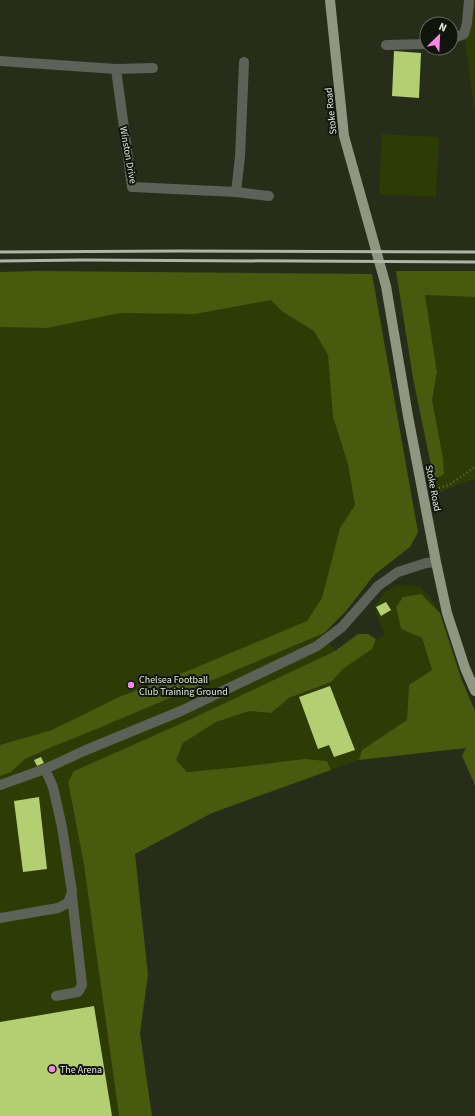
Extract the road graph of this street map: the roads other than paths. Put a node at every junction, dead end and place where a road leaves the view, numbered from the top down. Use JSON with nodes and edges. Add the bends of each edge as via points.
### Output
{"nodes":[{"id":1,"x":330,"y":0,"type":"edge"},
{"id":2,"x":469,"y":0,"type":"edge"},
{"id":3,"x":459,"y":36,"type":"edge"},
{"id":4,"x":419,"y":44,"type":"edge"},
{"id":5,"x":386,"y":45,"type":"dead end"},
{"id":6,"x":0,"y":61,"type":"edge"},
{"id":7,"x":244,"y":62,"type":"dead end"},
{"id":8,"x":153,"y":68,"type":"dead end"},
{"id":9,"x":116,"y":69,"type":"junction"},
{"id":10,"x":236,"y":192,"type":"junction"},
{"id":11,"x":269,"y":196,"type":"dead end"},
{"id":12,"x":436,"y":562,"type":"junction"},
{"id":13,"x":475,"y":691,"type":"edge"},
{"id":14,"x":45,"y":769,"type":"junction"},
{"id":15,"x":0,"y":785,"type":"edge"},
{"id":16,"x":72,"y":892,"type":"junction"},
{"id":17,"x":0,"y":918,"type":"edge"},
{"id":18,"x":56,"y":996,"type":"dead end"}],
"edges":[{"from":1,"to":12,"type":"main road","name":"Stoke Road","via":[[344,136],[386,286]]},
{"from":2,"to":3,"type":"street","via":[[464,34]]},
{"from":4,"to":5,"type":"street"},
{"from":6,"to":9,"type":"street"},
{"from":7,"to":10,"type":"street"},
{"from":8,"to":9,"type":"street"},
{"from":9,"to":10,"type":"street","name":"Winston Drive","via":[[132,187]]},
{"from":10,"to":11,"type":"street","name":"Winston Drive"},
{"from":12,"to":13,"type":"main road","name":"Stoke Road","via":[[447,613]]},
{"from":12,"to":14,"type":"street","via":[[398,572],[378,586],[342,627],[317,646],[181,711]]},
{"from":14,"to":15,"type":"street"},
{"from":14,"to":16,"type":"street","via":[[62,827]]},
{"from":16,"to":17,"type":"street","via":[[68,903],[58,908]]},
{"from":16,"to":18,"type":"street","via":[[82,984],[78,992]]}]}
